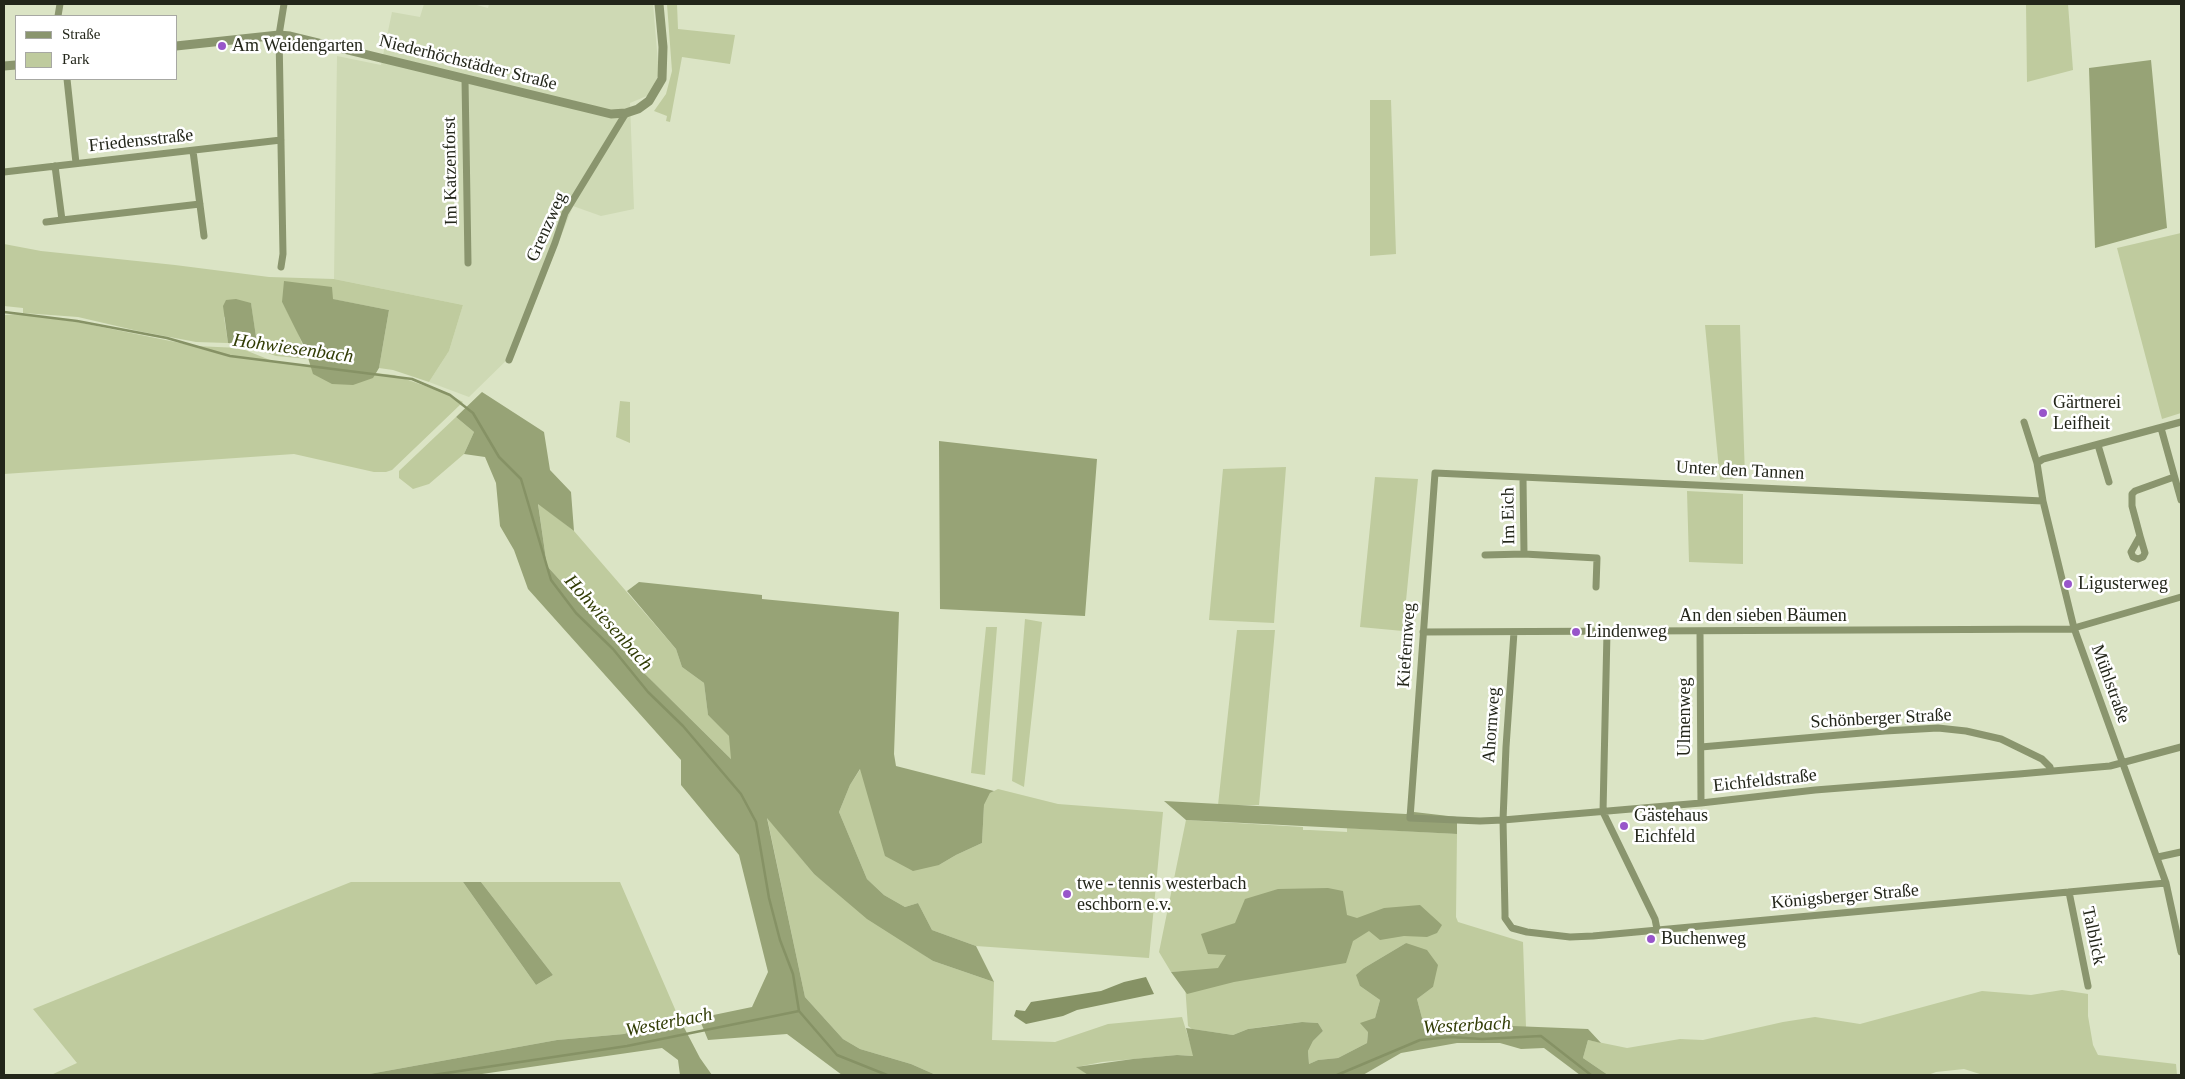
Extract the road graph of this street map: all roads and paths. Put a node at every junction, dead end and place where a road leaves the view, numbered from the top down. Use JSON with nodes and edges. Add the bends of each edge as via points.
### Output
{"nodes":[{"id":1,"x":284,"y":4,"type":"edge"},
{"id":2,"x":659,"y":4,"type":"edge"},
{"id":3,"x":279,"y":35,"type":"junction"},
{"id":4,"x":178,"y":46,"type":"edge"},
{"id":5,"x":465,"y":79,"type":"junction"},
{"id":6,"x":67,"y":80,"type":"edge"},
{"id":7,"x":626,"y":113,"type":"junction"},
{"id":8,"x":281,"y":140,"type":"junction"},
{"id":9,"x":193,"y":150,"type":"junction"},
{"id":10,"x":76,"y":163,"type":"junction"},
{"id":11,"x":55,"y":166,"type":"junction"},
{"id":12,"x":4,"y":172,"type":"edge"},
{"id":13,"x":200,"y":204,"type":"junction"},
{"id":14,"x":62,"y":220,"type":"junction"},
{"id":15,"x":46,"y":222,"type":"dead end"},
{"id":16,"x":204,"y":236,"type":"dead end"},
{"id":17,"x":468,"y":263,"type":"dead end"},
{"id":18,"x":281,"y":267,"type":"dead end"},
{"id":19,"x":509,"y":360,"type":"dead end"},
{"id":20,"x":2024,"y":422,"type":"dead end"},
{"id":21,"x":2181,"y":422,"type":"edge"},
{"id":22,"x":2162,"y":428,"type":"junction"},
{"id":23,"x":2098,"y":445,"type":"junction"},
{"id":24,"x":2037,"y":463,"type":"junction"},
{"id":25,"x":1435,"y":473,"type":"joint"},
{"id":26,"x":2174,"y":477,"type":"junction"},
{"id":27,"x":1523,"y":478,"type":"junction"},
{"id":28,"x":2109,"y":482,"type":"dead end"},
{"id":29,"x":2181,"y":500,"type":"edge"},
{"id":30,"x":2043,"y":501,"type":"junction"},
{"id":31,"x":2140,"y":536,"type":"dead end"},
{"id":32,"x":1524,"y":554,"type":"junction"},
{"id":33,"x":1486,"y":555,"type":"dead end"},
{"id":34,"x":1596,"y":587,"type":"dead end"},
{"id":35,"x":2181,"y":597,"type":"edge"},
{"id":36,"x":2074,"y":628,"type":"junction"},
{"id":37,"x":1700,"y":631,"type":"junction"},
{"id":38,"x":1423,"y":632,"type":"junction"},
{"id":39,"x":1514,"y":632,"type":"junction"},
{"id":40,"x":1607,"y":632,"type":"junction"},
{"id":41,"x":1701,"y":747,"type":"junction"},
{"id":42,"x":2181,"y":747,"type":"edge"},
{"id":43,"x":2123,"y":764,"type":"junction"},
{"id":44,"x":2051,"y":771,"type":"junction"},
{"id":45,"x":1701,"y":803,"type":"junction"},
{"id":46,"x":1603,"y":812,"type":"junction"},
{"id":47,"x":1410,"y":818,"type":"joint"},
{"id":48,"x":1503,"y":820,"type":"junction"},
{"id":49,"x":2181,"y":852,"type":"edge"},
{"id":50,"x":2158,"y":857,"type":"junction"},
{"id":51,"x":2166,"y":883,"type":"junction"},
{"id":52,"x":2069,"y":892,"type":"junction"},
{"id":53,"x":1657,"y":929,"type":"junction"},
{"id":54,"x":1528,"y":932,"type":"joint"},
{"id":55,"x":2181,"y":947,"type":"edge"},
{"id":56,"x":2088,"y":986,"type":"dead end"}],
"edges":[{"from":1,"to":3,"type":"street"},
{"from":2,"to":7,"type":"street","name":"Niederhöchstädter Straße","via":[[664,64],[662,79],[650,101]]},
{"from":3,"to":4,"type":"street","name":"Niederhöchstädter Straße"},
{"from":3,"to":5,"type":"street","name":"Niederhöchstädter Straße"},
{"from":3,"to":8,"type":"street"},
{"from":5,"to":7,"type":"street","name":"Niederhöchstädter Straße","via":[[611,114]]},
{"from":5,"to":17,"type":"street","name":"Im Katzenforst"},
{"from":6,"to":10,"type":"street"},
{"from":7,"to":19,"type":"street","name":"Grenzweg","via":[[565,213]]},
{"from":8,"to":9,"type":"street","name":"Friedensstraße"},
{"from":8,"to":18,"type":"street"},
{"from":9,"to":10,"type":"street","name":"Friedensstraße"},
{"from":9,"to":13,"type":"street"},
{"from":10,"to":11,"type":"street","name":"Friedensstraße"},
{"from":11,"to":12,"type":"street","name":"Friedensstraße"},
{"from":11,"to":14,"type":"street"},
{"from":13,"to":14,"type":"street"},
{"from":13,"to":16,"type":"street"},
{"from":14,"to":15,"type":"street"},
{"from":20,"to":24,"type":"street","name":"Mühlstraße"},
{"from":21,"to":22,"type":"street"},
{"from":22,"to":23,"type":"street"},
{"from":22,"to":26,"type":"street"},
{"from":23,"to":24,"type":"street"},
{"from":23,"to":28,"type":"street"},
{"from":24,"to":30,"type":"street","name":"Mühlstraße"},
{"from":25,"to":27,"type":"street","name":"Unter den Tannen"},
{"from":25,"to":38,"type":"street","name":"Kiefernweg"},
{"from":26,"to":29,"type":"street"},
{"from":26,"to":31,"type":"street","via":[[2132,494]]},
{"from":27,"to":30,"type":"street","name":"Unter den Tannen"},
{"from":27,"to":32,"type":"street","name":"Im Eich"},
{"from":30,"to":36,"type":"street","name":"Mühlstraße"},
{"from":32,"to":33,"type":"street","name":"Im Eich"},
{"from":32,"to":34,"type":"street","name":"Im Eich","via":[[1597,558]]},
{"from":35,"to":36,"type":"street"},
{"from":36,"to":37,"type":"street","name":"An den sieben Bäumen"},
{"from":36,"to":43,"type":"street","name":"Mühlstraße"},
{"from":37,"to":40,"type":"street","name":"An den sieben Bäumen"},
{"from":37,"to":41,"type":"street","name":"Ulmenweg"},
{"from":38,"to":39,"type":"street","name":"An den sieben Bäumen"},
{"from":38,"to":47,"type":"street","name":"Kiefernweg"},
{"from":39,"to":40,"type":"street","name":"An den sieben Bäumen"},
{"from":39,"to":48,"type":"street","name":"Ahornweg"},
{"from":40,"to":46,"type":"street"},
{"from":41,"to":44,"type":"street","name":"Schönberger Straße","via":[[1938,728],[2001,740],[2042,759]]},
{"from":41,"to":45,"type":"street","name":"Ulmenweg"},
{"from":42,"to":43,"type":"street","name":"Eichfeldstraße"},
{"from":43,"to":44,"type":"street","name":"Eichfeldstraße"},
{"from":43,"to":50,"type":"street","name":"Mühlstraße"},
{"from":44,"to":45,"type":"street","name":"Eichfeldstraße","via":[[1815,790]]},
{"from":45,"to":46,"type":"street","name":"Eichfeldstraße"},
{"from":46,"to":48,"type":"street","name":"Eichfeldstraße"},
{"from":46,"to":53,"type":"street","via":[[1655,918]]},
{"from":47,"to":48,"type":"street","name":"Eichfeldstraße"},
{"from":48,"to":54,"type":"street","name":"Ahornweg","via":[[1505,918],[1512,928]]},
{"from":49,"to":50,"type":"street"},
{"from":50,"to":51,"type":"street","name":"Mühlstraße"},
{"from":51,"to":52,"type":"street","name":"Königsberger Straße"},
{"from":51,"to":55,"type":"street","name":"Mühlstraße"},
{"from":52,"to":53,"type":"street","name":"Königsberger Straße"},
{"from":52,"to":56,"type":"street","name":"Talblick"},
{"from":53,"to":54,"type":"street","name":"Königsberger Straße","via":[[1570,937]]}]}
